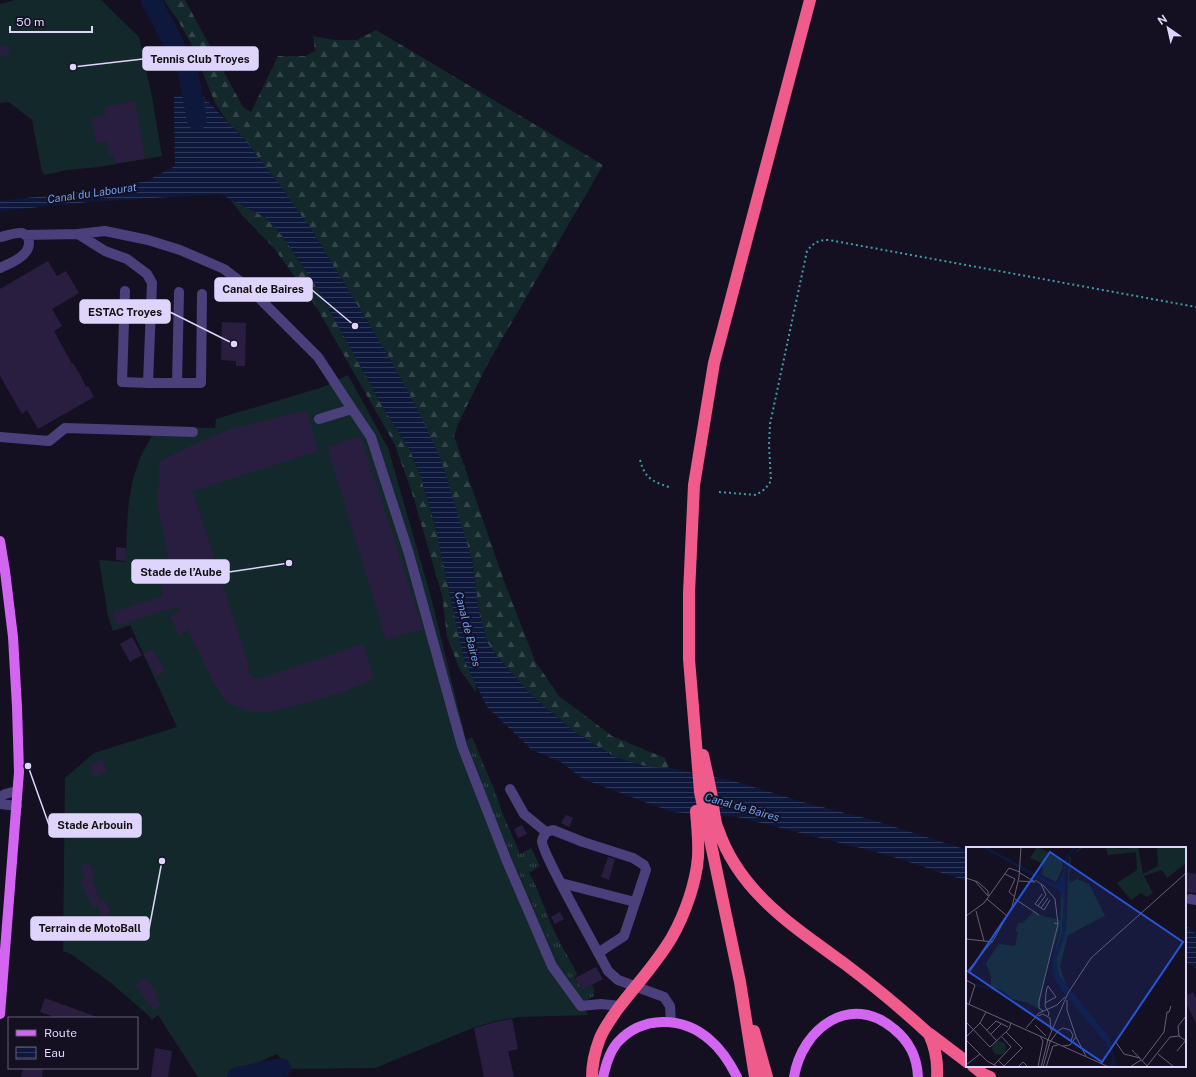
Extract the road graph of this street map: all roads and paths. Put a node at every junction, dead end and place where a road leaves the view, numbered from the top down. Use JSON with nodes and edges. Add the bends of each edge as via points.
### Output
{"nodes":[{"id":1,"x":810,"y":0,"type":"edge"},
{"id":2,"x":78,"y":234,"type":"junction"},
{"id":3,"x":25,"y":235,"type":"junction"},
{"id":4,"x":0,"y":237,"type":"edge"},
{"id":5,"x":0,"y":268,"type":"edge"},
{"id":6,"x":125,"y":291,"type":"dead end"},
{"id":7,"x":179,"y":292,"type":"dead end"},
{"id":8,"x":202,"y":294,"type":"dead end"},
{"id":9,"x":1196,"y":308,"type":"edge"},
{"id":10,"x":148,"y":383,"type":"junction"},
{"id":11,"x":177,"y":383,"type":"junction"},
{"id":12,"x":352,"y":409,"type":"junction"},
{"id":13,"x":319,"y":419,"type":"dead end"},
{"id":14,"x":193,"y":432,"type":"dead end"},
{"id":15,"x":0,"y":437,"type":"edge"},
{"id":16,"x":640,"y":460,"type":"dead end"},
{"id":17,"x":669,"y":487,"type":"dead end"},
{"id":18,"x":719,"y":492,"type":"dead end"},
{"id":19,"x":0,"y":541,"type":"edge"},
{"id":20,"x":3,"y":571,"type":"edge"},
{"id":21,"x":701,"y":761,"type":"junction"},
{"id":22,"x":510,"y":789,"type":"dead end"},
{"id":23,"x":17,"y":791,"type":"junction"},
{"id":24,"x":0,"y":797,"type":"edge"},
{"id":25,"x":0,"y":804,"type":"edge"},
{"id":26,"x":17,"y":806,"type":"junction"},
{"id":27,"x":707,"y":826,"type":"junction"},
{"id":28,"x":546,"y":832,"type":"junction"},
{"id":29,"x":561,"y":884,"type":"junction"},
{"id":30,"x":636,"y":902,"type":"junction"},
{"id":31,"x":598,"y":953,"type":"junction"},
{"id":32,"x":740,"y":982,"type":"junction"},
{"id":33,"x":635,"y":987,"type":"junction"},
{"id":34,"x":620,"y":1006,"type":"junction"},
{"id":35,"x":0,"y":1014,"type":"edge"},
{"id":36,"x":672,"y":1022,"type":"junction"},
{"id":37,"x":929,"y":1034,"type":"junction"},
{"id":38,"x":966,"y":1061,"type":"edge"},
{"id":39,"x":973,"y":1067,"type":"edge"},
{"id":40,"x":592,"y":1077,"type":"edge"},
{"id":41,"x":603,"y":1077,"type":"edge"},
{"id":42,"x":737,"y":1077,"type":"edge"},
{"id":43,"x":754,"y":1077,"type":"edge"},
{"id":44,"x":767,"y":1077,"type":"edge"},
{"id":45,"x":794,"y":1077,"type":"edge"},
{"id":46,"x":918,"y":1077,"type":"edge"},
{"id":47,"x":937,"y":1077,"type":"edge"},
{"id":48,"x":990,"y":1077,"type":"edge"}],
"edges":[{"from":1,"to":21,"type":"highway","via":[[714,363],[694,485],[688,593],[689,658],[692,703]]},
{"from":2,"to":3,"type":"street"},
{"from":2,"to":10,"type":"street","via":[[105,251],[127,259],[147,274],[152,282]]},
{"from":2,"to":12,"type":"street","via":[[105,231],[148,240],[180,250],[224,269],[250,289],[318,358]]},
{"from":3,"to":4,"type":"street","via":[[21,233]]},
{"from":3,"to":5,"type":"street","via":[[30,246],[25,253],[18,260]]},
{"from":6,"to":10,"type":"street","via":[[122,382]]},
{"from":7,"to":11,"type":"street"},
{"from":8,"to":11,"type":"street","via":[[201,383]]},
{"from":9,"to":18,"type":"path","via":[[860,245],[820,240],[807,250],[770,424],[771,481],[756,495]]},
{"from":10,"to":11,"type":"street"},
{"from":12,"to":13,"type":"street"},
{"from":12,"to":34,"type":"street","via":[[371,437],[404,539],[462,746],[506,859],[552,966],[581,1006]]},
{"from":14,"to":15,"type":"street","via":[[65,428],[49,441]]},
{"from":16,"to":17,"type":"path","via":[[647,476],[655,483]]},
{"from":19,"to":20,"type":"main road"},
{"from":20,"to":23,"type":"main road","via":[[13,637],[18,707]]},
{"from":21,"to":27,"type":"highway"},
{"from":21,"to":27,"type":"highway","via":[[700,792]]},
{"from":22,"to":28,"type":"street","via":[[524,814]]},
{"from":23,"to":24,"type":"street"},
{"from":23,"to":26,"type":"main road"},
{"from":25,"to":26,"type":"street"},
{"from":26,"to":35,"type":"main road"},
{"from":27,"to":32,"type":"highway"},
{"from":27,"to":33,"type":"highway","via":[[691,893],[682,916],[672,937]]},
{"from":27,"to":37,"type":"highway","via":[[749,885],[766,903],[792,926],[884,994]]},
{"from":28,"to":29,"type":"street","via":[[542,841],[544,850]]},
{"from":28,"to":30,"type":"street","via":[[553,830],[633,858],[644,865],[646,870]]},
{"from":29,"to":30,"type":"street"},
{"from":29,"to":31,"type":"street"},
{"from":30,"to":31,"type":"street","via":[[624,936]]},
{"from":31,"to":33,"type":"street","via":[[608,971],[618,980]]},
{"from":32,"to":43,"type":"highway"},
{"from":32,"to":44,"type":"highway"},
{"from":33,"to":34,"type":"highway"},
{"from":33,"to":36,"type":"street","via":[[664,997],[670,1006]]},
{"from":34,"to":40,"type":"highway","via":[[600,1038],[592,1064]]},
{"from":36,"to":41,"type":"main road","via":[[652,1022],[635,1028],[626,1035],[610,1054]]},
{"from":36,"to":42,"type":"main road","via":[[689,1026],[711,1040],[723,1053]]},
{"from":37,"to":38,"type":"highway"},
{"from":37,"to":47,"type":"highway","via":[[938,1066]]},
{"from":39,"to":48,"type":"highway"},
{"from":45,"to":46,"type":"main road","via":[[800,1055],[815,1031],[839,1017],[863,1013],[888,1023],[903,1036],[916,1061]]}]}
